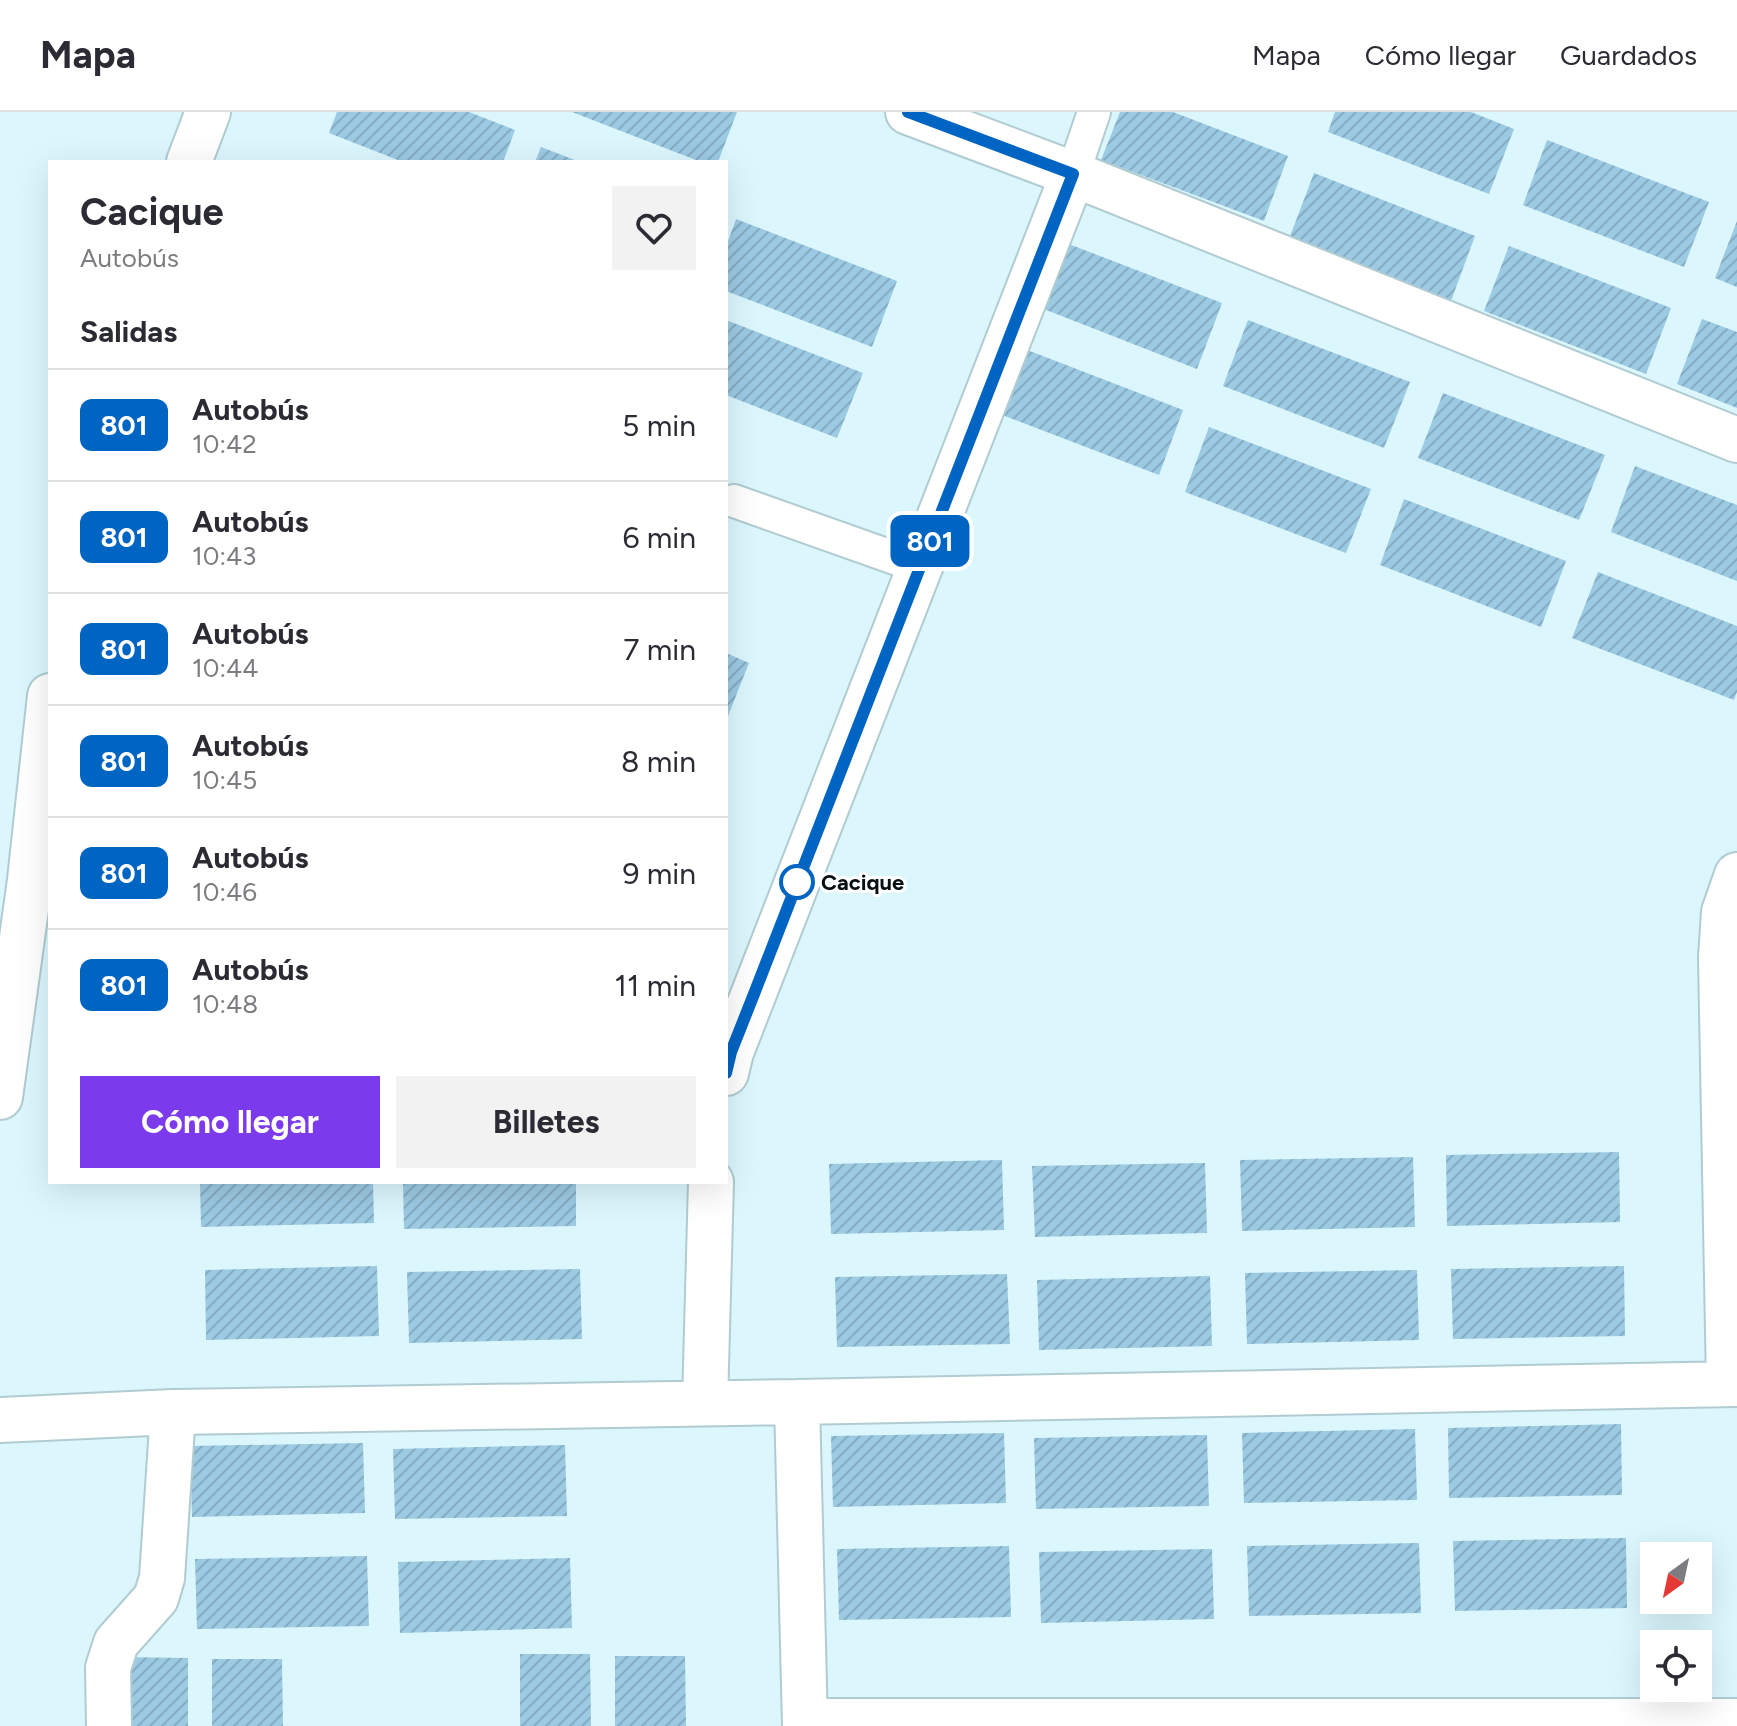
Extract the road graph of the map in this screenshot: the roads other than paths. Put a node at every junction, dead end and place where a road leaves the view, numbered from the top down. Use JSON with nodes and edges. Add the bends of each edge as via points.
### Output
{"nodes":[{"id":1,"x":208,"y":112,"type":"edge"},
{"id":2,"x":908,"y":112,"type":"edge"},
{"id":3,"x":1094,"y":112,"type":"edge"},
{"id":4,"x":190,"y":160,"type":"edge"},
{"id":5,"x":1073,"y":174,"type":"junction"},
{"id":6,"x":1737,"y":440,"type":"edge"},
{"id":7,"x":734,"y":501,"type":"dead end"},
{"id":8,"x":920,"y":567,"type":"junction"},
{"id":9,"x":48,"y":714,"type":"edge"},
{"id":10,"x":1737,"y":875,"type":"edge"},
{"id":11,"x":728,"y":1065,"type":"edge"},
{"id":12,"x":0,"y":1097,"type":"edge"},
{"id":13,"x":711,"y":1184,"type":"edge"},
{"id":14,"x":1733,"y":1384,"type":"edge"},
{"id":15,"x":797,"y":1402,"type":"junction"},
{"id":16,"x":705,"y":1403,"type":"junction"},
{"id":17,"x":173,"y":1412,"type":"junction"},
{"id":18,"x":0,"y":1420,"type":"edge"},
{"id":19,"x":1737,"y":1721,"type":"edge"},
{"id":20,"x":805,"y":1724,"type":"edge"},
{"id":21,"x":109,"y":1726,"type":"edge"}],
"edges":[{"from":1,"to":4,"type":"street"},
{"from":2,"to":5,"type":"street"},
{"from":3,"to":5,"type":"lane"},
{"from":5,"to":6,"type":"street"},
{"from":5,"to":8,"type":"street"},
{"from":7,"to":8,"type":"lane"},
{"from":8,"to":11,"type":"street"},
{"from":9,"to":12,"type":"street"},
{"from":10,"to":14,"type":"street","via":[[1724,912],[1721,957]]},
{"from":13,"to":16,"type":"street"},
{"from":14,"to":15,"type":"street"},
{"from":15,"to":16,"type":"street"},
{"from":15,"to":20,"type":"street"},
{"from":16,"to":17,"type":"street"},
{"from":17,"to":18,"type":"street"},
{"from":17,"to":21,"type":"street","via":[[162,1578],[156,1598],[116,1643],[108,1668]]},
{"from":19,"to":20,"type":"street"}]}
